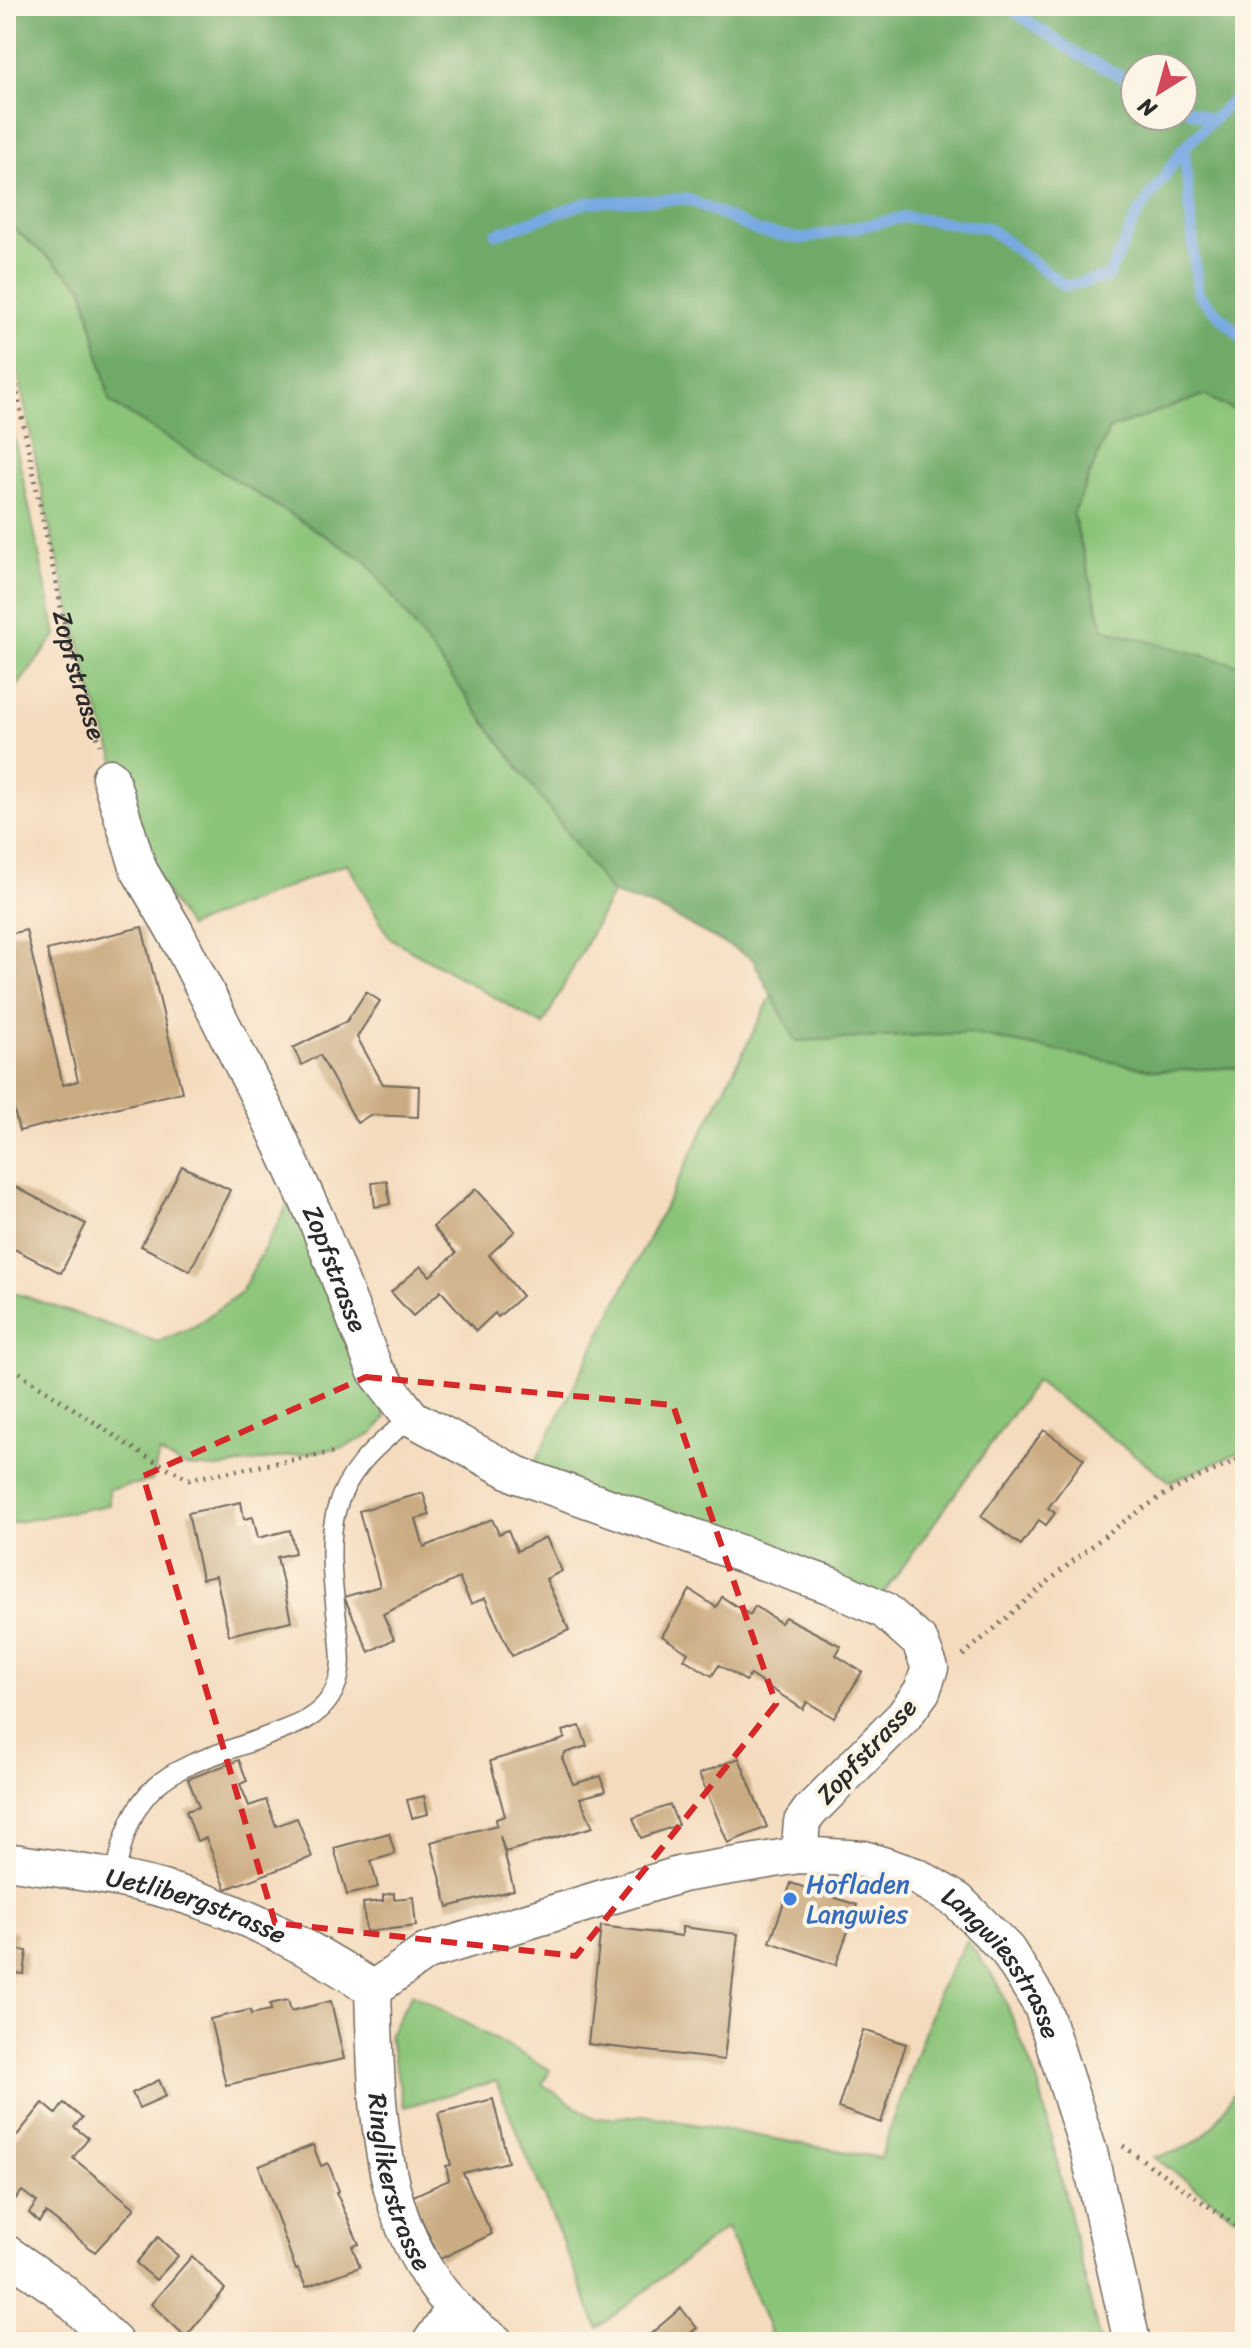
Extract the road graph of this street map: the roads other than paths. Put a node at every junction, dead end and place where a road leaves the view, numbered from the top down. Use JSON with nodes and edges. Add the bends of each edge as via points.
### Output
{"nodes":[{"id":1,"x":110,"y":777,"type":"road end"},
{"id":2,"x":412,"y":1418,"type":"junction"},
{"id":3,"x":799,"y":1855,"type":"junction"},
{"id":4,"x":6,"y":1861,"type":"edge"},
{"id":5,"x":115,"y":1879,"type":"junction"},
{"id":6,"x":373,"y":1989,"type":"junction"},
{"id":7,"x":6,"y":2253,"type":"edge"},
{"id":8,"x":454,"y":2309,"type":"junction"},
{"id":9,"x":114,"y":2342,"type":"edge"},
{"id":10,"x":431,"y":2342,"type":"edge"},
{"id":11,"x":495,"y":2342,"type":"edge"},
{"id":12,"x":1132,"y":2342,"type":"edge"}],
"edges":[{"from":1,"to":2,"type":"street","name":"Zopfstrasse","via":[[139,870],[271,1121],[375,1370]]},
{"from":2,"to":3,"type":"street","name":"Zopfstrasse","via":[[518,1475],[829,1585],[884,1610],[920,1642],[930,1668],[922,1691],[810,1811],[802,1822]]},
{"from":2,"to":5,"type":"lane","via":[[376,1444],[349,1476],[334,1506],[333,1589],[343,1668],[329,1699],[307,1721],[164,1777],[140,1799],[129,1819]]},
{"from":3,"to":6,"type":"street","name":"Langwiesstrasse","via":[[682,1874],[426,1952]]},
{"from":3,"to":12,"type":"street","name":"Langwiesstrasse","via":[[864,1859],[916,1876],[958,1901],[1007,1950],[1042,2006],[1079,2118]]},
{"from":4,"to":5,"type":"street","name":"Uetlibergstrasse"},
{"from":5,"to":6,"type":"street","name":"Uetlibergstrasse","via":[[229,1912],[325,1958]]},
{"from":6,"to":8,"type":"street","name":"Ringlikerstrasse","via":[[387,2171],[397,2212],[422,2270]]},
{"from":7,"to":9,"type":"street","via":[[61,2291]]},
{"from":8,"to":10,"type":"street"},
{"from":8,"to":11,"type":"street","name":"Ringlikerstrasse"}]}
